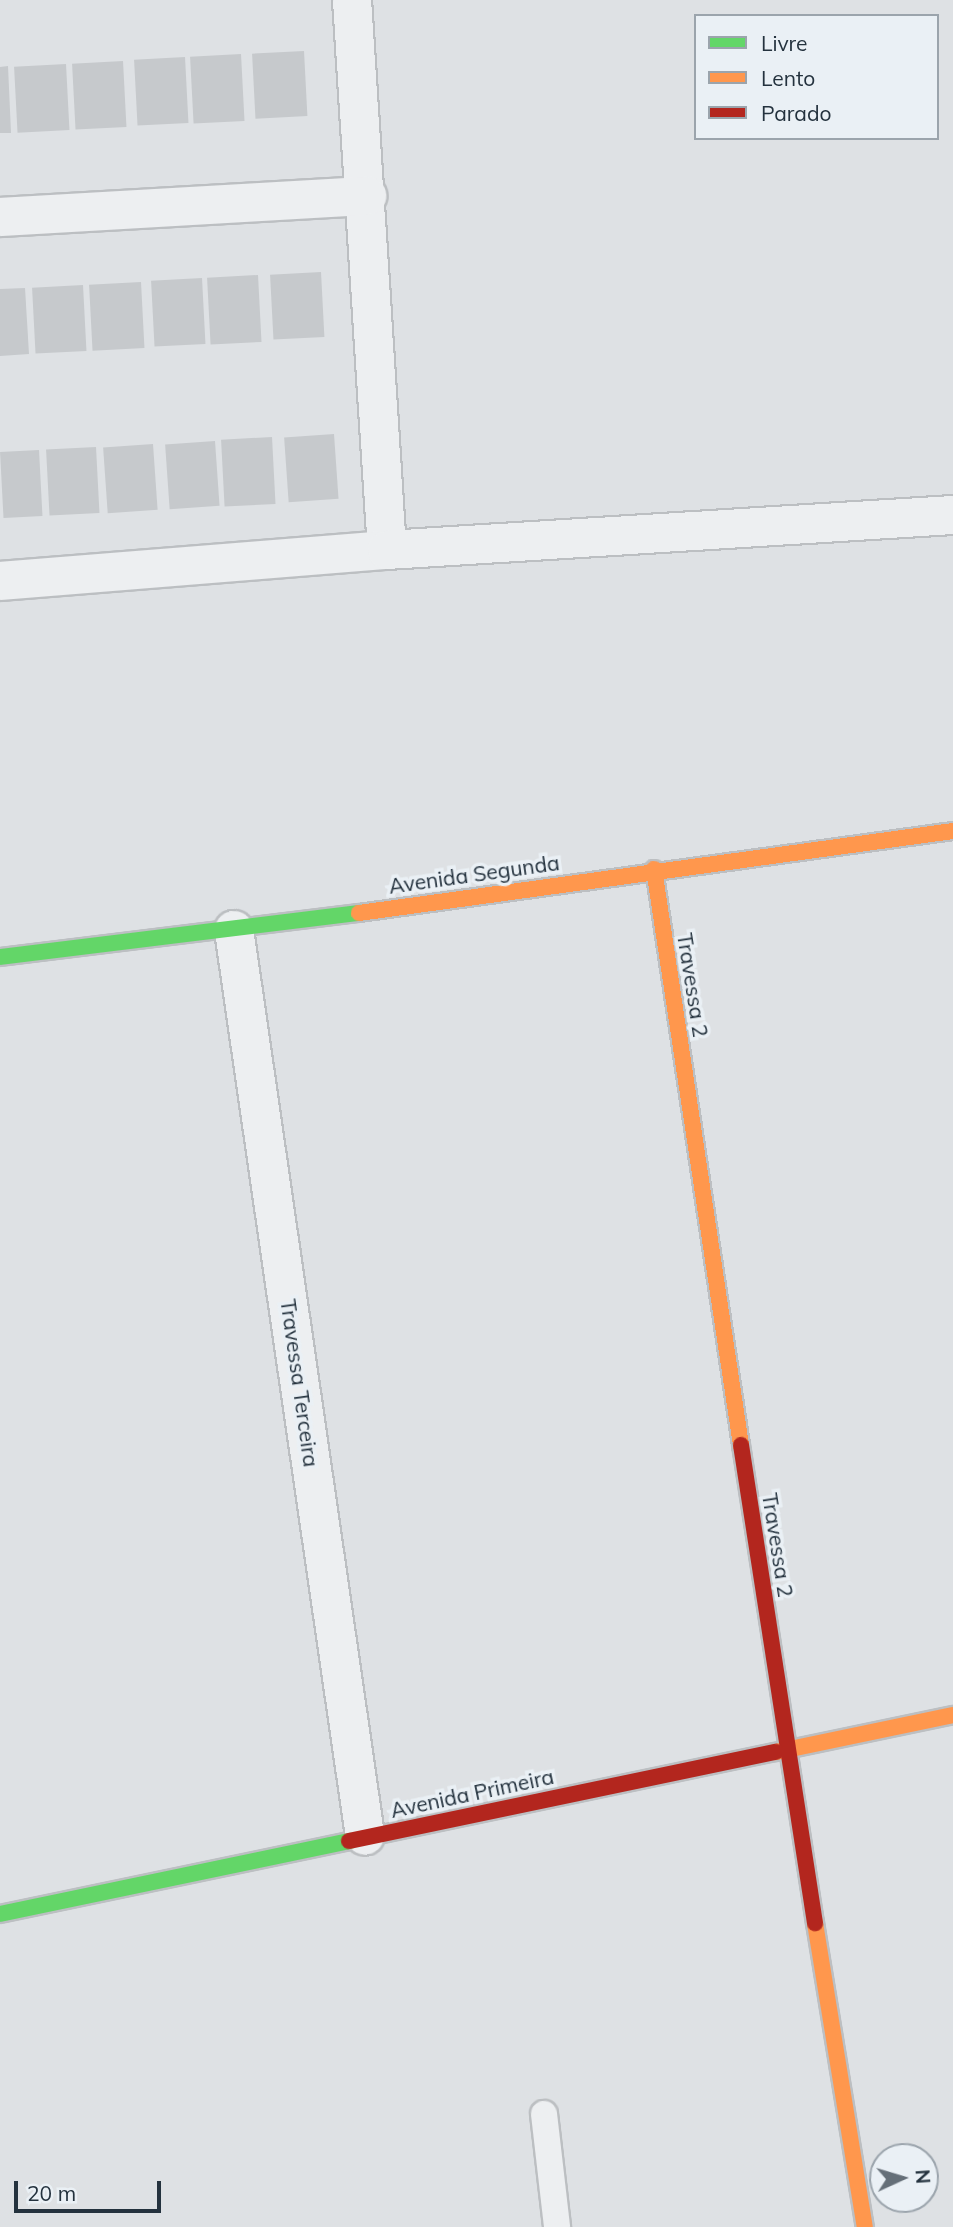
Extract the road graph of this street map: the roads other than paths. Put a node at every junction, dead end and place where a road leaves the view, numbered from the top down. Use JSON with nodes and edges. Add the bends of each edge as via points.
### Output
{"nodes":[{"id":1,"x":352,"y":0,"type":"edge"},
{"id":2,"x":367,"y":196,"type":"junction"},
{"id":3,"x":0,"y":218,"type":"edge"},
{"id":4,"x":953,"y":515,"type":"edge"},
{"id":5,"x":387,"y":550,"type":"junction"},
{"id":6,"x":0,"y":581,"type":"edge"},
{"id":7,"x":953,"y":831,"type":"edge"},
{"id":8,"x":654,"y":869,"type":"junction"},
{"id":9,"x":234,"y":930,"type":"junction"},
{"id":10,"x":0,"y":957,"type":"edge"},
{"id":11,"x":953,"y":1715,"type":"edge"},
{"id":12,"x":787,"y":1749,"type":"junction"},
{"id":13,"x":365,"y":1836,"type":"junction"},
{"id":14,"x":0,"y":1914,"type":"edge"},
{"id":15,"x":544,"y":2114,"type":"dead end"},
{"id":16,"x":556,"y":2227,"type":"edge"},
{"id":17,"x":865,"y":2227,"type":"edge"}],
"edges":[{"from":1,"to":2,"type":"street"},
{"from":2,"to":3,"type":"street"},
{"from":2,"to":5,"type":"street"},
{"from":4,"to":5,"type":"street"},
{"from":5,"to":6,"type":"street"},
{"from":7,"to":8,"type":"street","name":"Avenida Segunda"},
{"from":8,"to":9,"type":"street","name":"Avenida Segunda"},
{"from":8,"to":12,"type":"street","name":"Travessa 2"},
{"from":9,"to":10,"type":"street","name":"Avenida Segunda"},
{"from":9,"to":13,"type":"street","name":"Travessa Terceira"},
{"from":11,"to":12,"type":"street","name":"Avenida Primeira"},
{"from":12,"to":13,"type":"street","name":"Avenida Primeira"},
{"from":12,"to":17,"type":"street","name":"Travessa 2"},
{"from":13,"to":14,"type":"street","name":"Avenida Primeira"},
{"from":15,"to":16,"type":"lane"}]}
